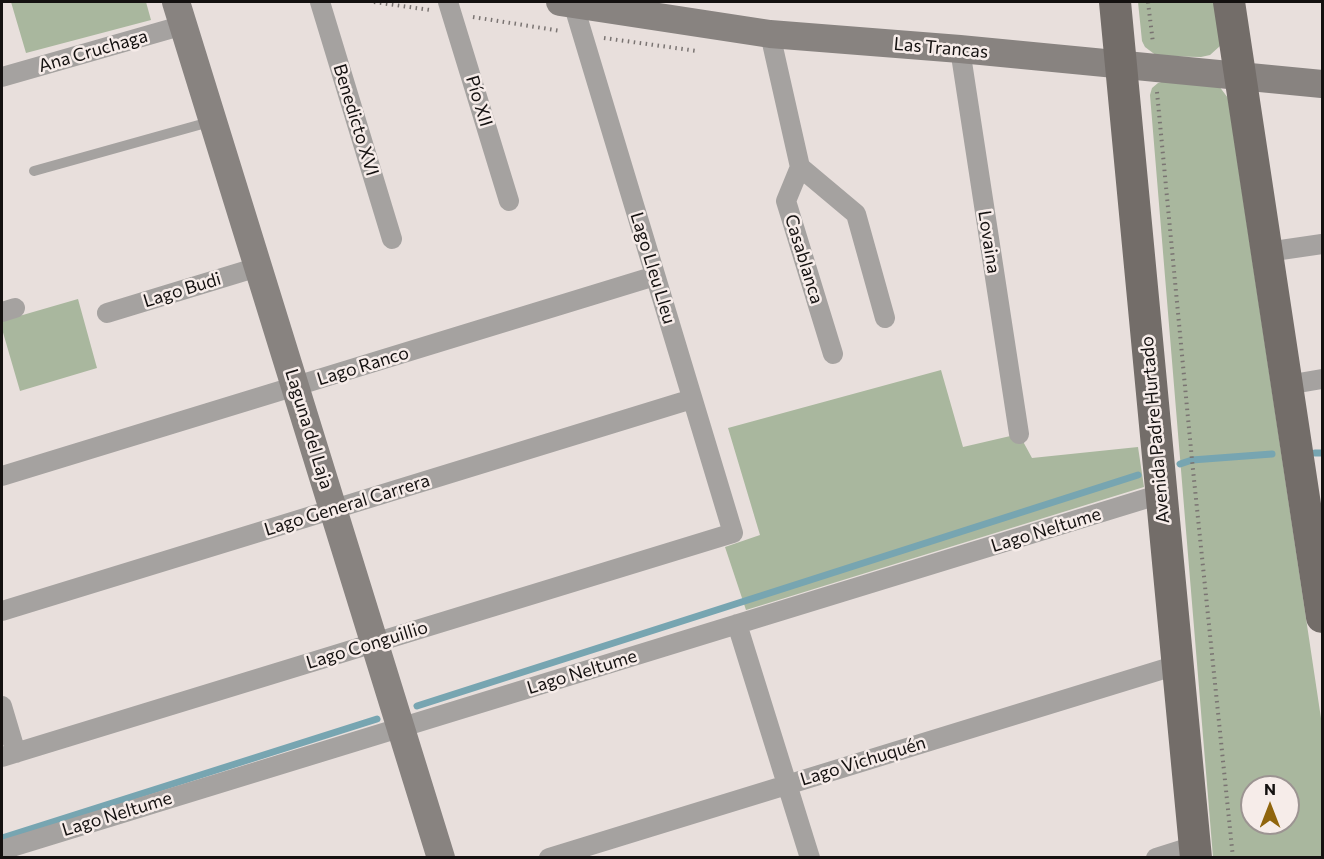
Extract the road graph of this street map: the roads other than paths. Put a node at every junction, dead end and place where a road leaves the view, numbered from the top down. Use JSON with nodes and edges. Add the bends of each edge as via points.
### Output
{"nodes":[{"id":1,"x":320,"y":2,"type":"edge"},
{"id":2,"x":448,"y":2,"type":"edge"},
{"id":3,"x":566,"y":2,"type":"edge"},
{"id":4,"x":1115,"y":2,"type":"edge"},
{"id":5,"x":1229,"y":2,"type":"edge"},
{"id":6,"x":180,"y":13,"type":"edge"},
{"id":7,"x":770,"y":34,"type":"junction"},
{"id":8,"x":960,"y":49,"type":"junction"},
{"id":9,"x":1121,"y":65,"type":"junction"},
{"id":10,"x":2,"y":77,"type":"edge"},
{"id":11,"x":1241,"y":77,"type":"junction"},
{"id":12,"x":1323,"y":84,"type":"edge"},
{"id":13,"x":213,"y":121,"type":"junction"},
{"id":14,"x":800,"y":166,"type":"junction"},
{"id":15,"x":34,"y":171,"type":"dead end"},
{"id":16,"x":509,"y":201,"type":"dead end"},
{"id":17,"x":392,"y":239,"type":"dead end"},
{"id":18,"x":1323,"y":244,"type":"edge"},
{"id":19,"x":1267,"y":252,"type":"junction"},
{"id":20,"x":258,"y":267,"type":"junction"},
{"id":21,"x":655,"y":276,"type":"junction"},
{"id":22,"x":107,"y":313,"type":"dead end"},
{"id":23,"x":885,"y":318,"type":"dead end"},
{"id":24,"x":833,"y":354,"type":"dead end"},
{"id":25,"x":1323,"y":379,"type":"edge"},
{"id":26,"x":1287,"y":385,"type":"junction"},
{"id":27,"x":295,"y":387,"type":"junction"},
{"id":28,"x":692,"y":399,"type":"junction"},
{"id":29,"x":1019,"y":434,"type":"dead end"},
{"id":30,"x":2,"y":476,"type":"edge"},
{"id":31,"x":1161,"y":495,"type":"junction"},
{"id":32,"x":333,"y":509,"type":"junction"},
{"id":33,"x":1316,"y":531,"type":"edge"},
{"id":34,"x":733,"y":533,"type":"joint"},
{"id":35,"x":2,"y":611,"type":"edge"},
{"id":36,"x":1323,"y":617,"type":"edge"},
{"id":37,"x":737,"y":624,"type":"junction"},
{"id":38,"x":374,"y":642,"type":"junction"},
{"id":39,"x":1177,"y":665,"type":"junction"},
{"id":40,"x":2,"y":706,"type":"edge"},
{"id":41,"x":400,"y":727,"type":"junction"},
{"id":42,"x":9,"y":755,"type":"edge"},
{"id":43,"x":787,"y":785,"type":"junction"},
{"id":44,"x":2,"y":850,"type":"edge"},
{"id":45,"x":1195,"y":852,"type":"edge"},
{"id":46,"x":4,"y":858,"type":"edge"},
{"id":47,"x":441,"y":858,"type":"edge"},
{"id":48,"x":549,"y":858,"type":"edge"},
{"id":49,"x":810,"y":858,"type":"edge"},
{"id":50,"x":1156,"y":858,"type":"edge"}],
"edges":[{"from":1,"to":17,"type":"street","name":"Benedicto XVI"},
{"from":2,"to":16,"type":"street","name":"Pío XII"},
{"from":3,"to":7,"type":"street","name":"Las Trancas"},
{"from":3,"to":21,"type":"street","name":"Lago Lleu Lleu"},
{"from":4,"to":9,"type":"main road","name":"Avenida Padre Hurtado"},
{"from":5,"to":11,"type":"main road"},
{"from":6,"to":10,"type":"street","name":"Ana Cruchaga"},
{"from":6,"to":13,"type":"street","name":"Laguna del Laja"},
{"from":7,"to":8,"type":"street","name":"Las Trancas"},
{"from":7,"to":14,"type":"street"},
{"from":8,"to":9,"type":"street","name":"Las Trancas"},
{"from":8,"to":29,"type":"street","name":"Lovaina"},
{"from":9,"to":11,"type":"street","name":"Las Trancas"},
{"from":9,"to":31,"type":"main road","name":"Avenida Padre Hurtado"},
{"from":11,"to":12,"type":"street","name":"Las Trancas"},
{"from":11,"to":19,"type":"main road"},
{"from":13,"to":15,"type":"lane"},
{"from":13,"to":20,"type":"street","name":"Laguna del Laja"},
{"from":14,"to":23,"type":"street","via":[[856,214]]},
{"from":14,"to":24,"type":"street","name":"Casablanca","via":[[786,201]]},
{"from":18,"to":19,"type":"street"},
{"from":19,"to":26,"type":"main road"},
{"from":20,"to":22,"type":"street","name":"Lago Budi"},
{"from":20,"to":27,"type":"street","name":"Laguna del Laja"},
{"from":21,"to":27,"type":"street","name":"Lago Ranco"},
{"from":21,"to":28,"type":"street","name":"Lago Lleu Lleu"},
{"from":25,"to":26,"type":"street"},
{"from":26,"to":33,"type":"main road"},
{"from":27,"to":30,"type":"street","name":"Lago Ranco"},
{"from":27,"to":32,"type":"street","name":"Laguna del Laja"},
{"from":28,"to":32,"type":"street","name":"Lago General Carrera"},
{"from":28,"to":34,"type":"street","name":"Lago Lleu Lleu"},
{"from":31,"to":37,"type":"street","name":"Lago Neltume"},
{"from":31,"to":39,"type":"main road","name":"Avenida Padre Hurtado"},
{"from":32,"to":35,"type":"street","name":"Lago General Carrera"},
{"from":32,"to":38,"type":"street","name":"Laguna del Laja"},
{"from":33,"to":36,"type":"main road"},
{"from":34,"to":38,"type":"street","name":"Lago Conguillio"},
{"from":37,"to":41,"type":"street","name":"Lago Neltume"},
{"from":37,"to":43,"type":"street"},
{"from":38,"to":41,"type":"street","name":"Laguna del Laja"},
{"from":38,"to":42,"type":"street","name":"Lago Conguillio"},
{"from":39,"to":43,"type":"street","name":"Lago Vichuquén"},
{"from":39,"to":45,"type":"main road","name":"Avenida Padre Hurtado"},
{"from":40,"to":42,"type":"street"},
{"from":41,"to":44,"type":"street","name":"Lago Neltume"},
{"from":41,"to":47,"type":"street","name":"Laguna del Laja"},
{"from":43,"to":48,"type":"street","name":"Lago Vichuquén"},
{"from":43,"to":49,"type":"street"},
{"from":44,"to":46,"type":"street"},
{"from":45,"to":50,"type":"street"}]}
